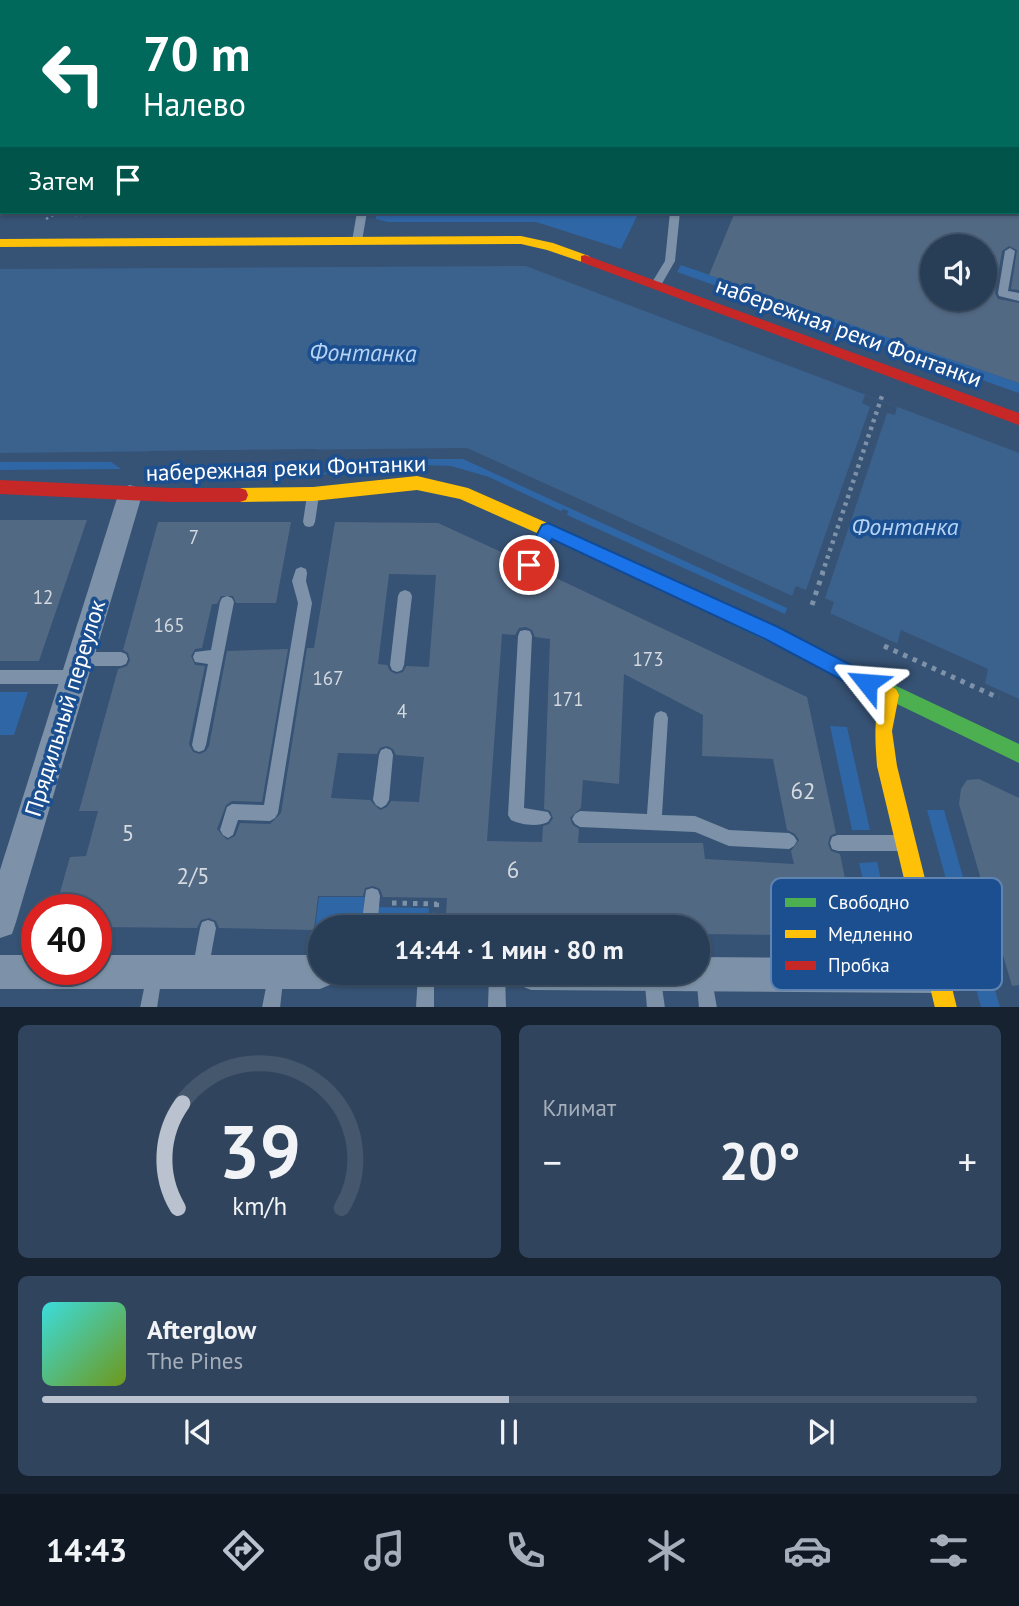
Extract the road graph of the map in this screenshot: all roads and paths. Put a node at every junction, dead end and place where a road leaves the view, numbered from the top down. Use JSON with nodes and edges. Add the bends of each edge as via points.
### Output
{"nodes":[{"id":1,"x":71,"y":214,"type":"edge"},
{"id":2,"x":190,"y":214,"type":"edge"},
{"id":3,"x":362,"y":214,"type":"edge"},
{"id":4,"x":675,"y":214,"type":"edge"},
{"id":5,"x":357,"y":241,"type":"junction"},
{"id":6,"x":0,"y":243,"type":"edge"},
{"id":7,"x":1010,"y":251,"type":"dead end"},
{"id":8,"x":656,"y":284,"type":"junction"},
{"id":9,"x":1019,"y":297,"type":"edge"},
{"id":10,"x":880,"y":401,"type":"dead end"},
{"id":11,"x":1019,"y":419,"type":"edge"},
{"id":12,"x":0,"y":488,"type":"edge"},
{"id":13,"x":313,"y":494,"type":"junction"},
{"id":14,"x":130,"y":495,"type":"junction"},
{"id":15,"x":309,"y":522,"type":"dead end"},
{"id":16,"x":548,"y":530,"type":"junction"},
{"id":17,"x":529,"y":565,"type":"dead end"},
{"id":18,"x":301,"y":573,"type":"dead end"},
{"id":19,"x":405,"y":596,"type":"dead end"},
{"id":20,"x":227,"y":602,"type":"dead end"},
{"id":21,"x":812,"y":605,"type":"dead end"},
{"id":22,"x":525,"y":636,"type":"dead end"},
{"id":23,"x":884,"y":646,"type":"dead end"},
{"id":24,"x":200,"y":657,"type":"dead end"},
{"id":25,"x":216,"y":657,"type":"junction"},
{"id":26,"x":121,"y":659,"type":"dead end"},
{"id":27,"x":397,"y":666,"type":"dead end"},
{"id":28,"x":77,"y":668,"type":"junction"},
{"id":29,"x":0,"y":677,"type":"edge"},
{"id":30,"x":890,"y":695,"type":"junction"},
{"id":31,"x":999,"y":698,"type":"dead end"},
{"id":32,"x":661,"y":718,"type":"dead end"},
{"id":33,"x":199,"y":745,"type":"dead end"},
{"id":34,"x":1019,"y":754,"type":"edge"},
{"id":35,"x":386,"y":755,"type":"dead end"},
{"id":36,"x":381,"y":800,"type":"dead end"},
{"id":37,"x":543,"y":817,"type":"dead end"},
{"id":38,"x":580,"y":819,"type":"dead end"},
{"id":39,"x":654,"y":822,"type":"junction"},
{"id":40,"x":228,"y":830,"type":"dead end"},
{"id":41,"x":789,"y":841,"type":"dead end"},
{"id":42,"x":838,"y":843,"type":"dead end"},
{"id":43,"x":905,"y":843,"type":"junction"},
{"id":44,"x":914,"y":878,"type":"edge"},
{"id":45,"x":371,"y":900,"type":"joint"},
{"id":46,"x":370,"y":915,"type":"edge"},
{"id":47,"x":436,"y":915,"type":"edge"},
{"id":48,"x":0,"y":922,"type":"edge"},
{"id":49,"x":208,"y":928,"type":"dead end"},
{"id":50,"x":155,"y":971,"type":"junction"},
{"id":51,"x":200,"y":971,"type":"junction"},
{"id":52,"x":0,"y":972,"type":"edge"},
{"id":53,"x":276,"y":972,"type":"junction"},
{"id":54,"x":308,"y":972,"type":"edge"},
{"id":55,"x":710,"y":974,"type":"edge"},
{"id":56,"x":771,"y":974,"type":"edge"},
{"id":57,"x":426,"y":985,"type":"edge"},
{"id":58,"x":497,"y":985,"type":"edge"},
{"id":59,"x":653,"y":985,"type":"edge"},
{"id":60,"x":705,"y":985,"type":"edge"},
{"id":61,"x":942,"y":990,"type":"edge"},
{"id":62,"x":148,"y":1007,"type":"edge"},
{"id":63,"x":271,"y":1007,"type":"edge"},
{"id":64,"x":425,"y":1007,"type":"edge"},
{"id":65,"x":497,"y":1007,"type":"edge"},
{"id":66,"x":656,"y":1007,"type":"edge"},
{"id":67,"x":708,"y":1007,"type":"edge"},
{"id":68,"x":946,"y":1007,"type":"edge"}],
"edges":[{"from":1,"to":2,"type":"path"},
{"from":3,"to":5,"type":"lane"},
{"from":4,"to":8,"type":"lane","via":[[670,261]]},
{"from":5,"to":6,"type":"street","name":"набережная реки Фонтанки"},
{"from":5,"to":8,"type":"street","name":"набережная реки Фонтанки","via":[[521,240]]},
{"from":7,"to":9,"type":"lane","via":[[1003,293]]},
{"from":8,"to":11,"type":"street","name":"набережная реки Фонтанки"},
{"from":10,"to":21,"type":"path"},
{"from":12,"to":14,"type":"street","name":"набережная реки Фонтанки"},
{"from":13,"to":14,"type":"street","name":"набережная реки Фонтанки"},
{"from":13,"to":15,"type":"lane"},
{"from":13,"to":16,"type":"street","name":"набережная реки Фонтанки","via":[[441,486]]},
{"from":14,"to":28,"type":"street","name":"Прядильный переулок"},
{"from":16,"to":17,"type":"lane"},
{"from":16,"to":30,"type":"street","name":"набережная реки Фонтанки","via":[[772,633]]},
{"from":18,"to":40,"type":"lane","via":[[305,603],[270,813],[232,812]]},
{"from":19,"to":27,"type":"lane"},
{"from":20,"to":25,"type":"lane"},
{"from":22,"to":37,"type":"lane","via":[[516,815]]},
{"from":23,"to":31,"type":"path"},
{"from":24,"to":25,"type":"lane"},
{"from":25,"to":33,"type":"lane"},
{"from":26,"to":28,"type":"lane"},
{"from":28,"to":29,"type":"lane"},
{"from":28,"to":48,"type":"street","name":"Прядильный переулок"},
{"from":30,"to":34,"type":"street","name":"набережная реки Фонтанки"},
{"from":30,"to":43,"type":"street","via":[[883,746]]},
{"from":32,"to":39,"type":"lane"},
{"from":35,"to":36,"type":"lane"},
{"from":38,"to":39,"type":"lane"},
{"from":39,"to":41,"type":"lane","via":[[695,824],[729,838]]},
{"from":42,"to":43,"type":"lane"},
{"from":43,"to":44,"type":"street"},
{"from":45,"to":46,"type":"lane"},
{"from":45,"to":47,"type":"path","via":[[437,901]]},
{"from":49,"to":51,"type":"lane"},
{"from":50,"to":51,"type":"street"},
{"from":50,"to":52,"type":"street"},
{"from":50,"to":62,"type":"lane"},
{"from":51,"to":53,"type":"street"},
{"from":53,"to":54,"type":"street"},
{"from":53,"to":63,"type":"lane"},
{"from":55,"to":56,"type":"street"},
{"from":57,"to":64,"type":"lane"},
{"from":58,"to":65,"type":"lane"},
{"from":59,"to":66,"type":"lane"},
{"from":60,"to":67,"type":"lane"},
{"from":61,"to":68,"type":"street"}]}
